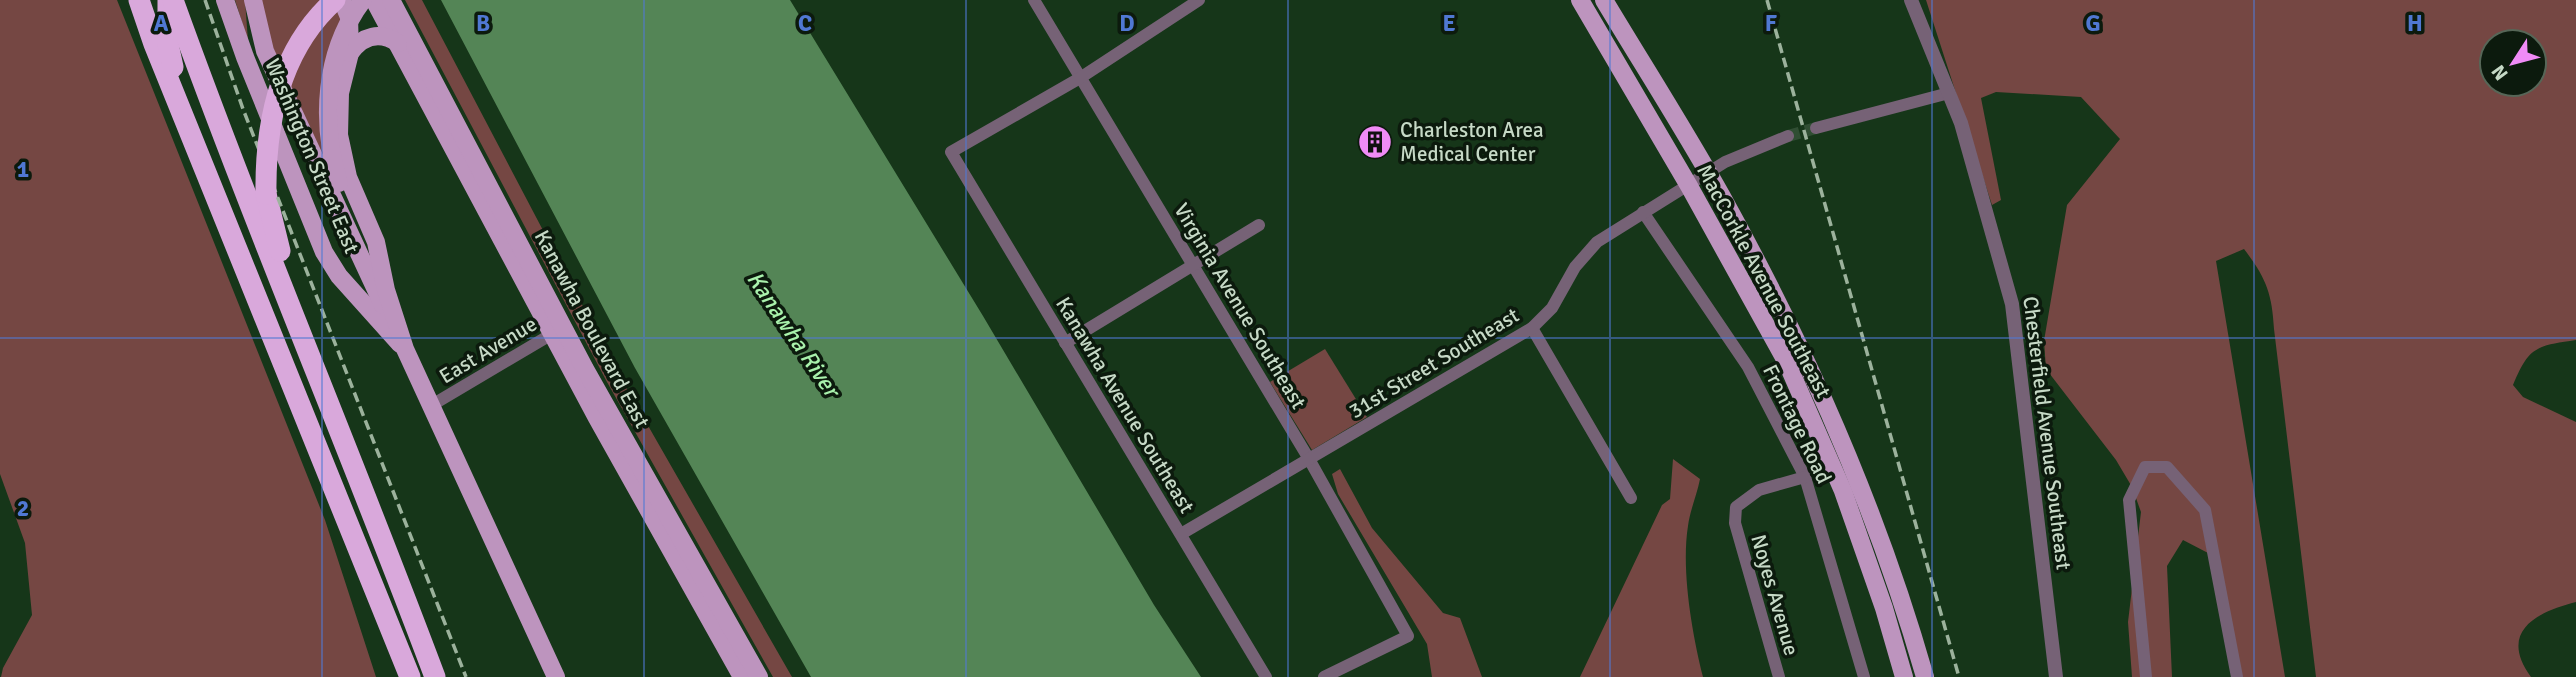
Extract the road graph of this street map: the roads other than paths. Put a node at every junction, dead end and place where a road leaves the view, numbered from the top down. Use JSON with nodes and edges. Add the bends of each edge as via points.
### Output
{"nodes":[{"id":1,"x":139,"y":0,"type":"edge"},
{"id":2,"x":225,"y":0,"type":"edge"},
{"id":3,"x":253,"y":0,"type":"edge"},
{"id":4,"x":334,"y":0,"type":"edge"},
{"id":5,"x":342,"y":0,"type":"edge"},
{"id":6,"x":363,"y":0,"type":"edge"},
{"id":7,"x":374,"y":0,"type":"edge"},
{"id":8,"x":391,"y":0,"type":"edge"},
{"id":9,"x":1034,"y":0,"type":"edge"},
{"id":10,"x":1199,"y":0,"type":"edge"},
{"id":11,"x":1580,"y":0,"type":"edge"},
{"id":12,"x":1604,"y":0,"type":"edge"},
{"id":13,"x":1910,"y":0,"type":"edge"},
{"id":14,"x":169,"y":3,"type":"edge"},
{"id":15,"x":398,"y":43,"type":"junction"},
{"id":16,"x":350,"y":52,"type":"junction"},
{"id":17,"x":1080,"y":78,"type":"junction"},
{"id":18,"x":1949,"y":93,"type":"junction"},
{"id":19,"x":1816,"y":128,"type":"tunnel mouth"},
{"id":20,"x":1788,"y":136,"type":"tunnel mouth"},
{"id":21,"x":194,"y":144,"type":"junction"},
{"id":22,"x":1708,"y":174,"type":"junction"},
{"id":23,"x":1689,"y":186,"type":"junction"},
{"id":24,"x":1643,"y":212,"type":"junction"},
{"id":25,"x":1259,"y":225,"type":"dead end"},
{"id":26,"x":1193,"y":265,"type":"junction"},
{"id":27,"x":386,"y":290,"type":"junction"},
{"id":28,"x":1532,"y":328,"type":"junction"},
{"id":29,"x":557,"y":331,"type":"junction"},
{"id":30,"x":1065,"y":343,"type":"junction"},
{"id":31,"x":405,"y":349,"type":"junction"},
{"id":32,"x":317,"y":373,"type":"junction"},
{"id":33,"x":432,"y":405,"type":"junction"},
{"id":34,"x":1309,"y":459,"type":"junction"},
{"id":35,"x":1805,"y":477,"type":"junction"},
{"id":36,"x":1632,"y":498,"type":"dead end"},
{"id":37,"x":1181,"y":534,"type":"junction"},
{"id":38,"x":410,"y":677,"type":"edge"},
{"id":39,"x":435,"y":677,"type":"edge"},
{"id":40,"x":556,"y":677,"type":"edge"},
{"id":41,"x":742,"y":677,"type":"edge"},
{"id":42,"x":759,"y":677,"type":"edge"},
{"id":43,"x":1266,"y":677,"type":"edge"},
{"id":44,"x":1324,"y":677,"type":"edge"},
{"id":45,"x":1779,"y":677,"type":"edge"},
{"id":46,"x":1864,"y":677,"type":"edge"},
{"id":47,"x":1904,"y":677,"type":"edge"},
{"id":48,"x":1926,"y":677,"type":"edge"},
{"id":49,"x":2056,"y":677,"type":"edge"},
{"id":50,"x":2146,"y":677,"type":"edge"},
{"id":51,"x":2237,"y":677,"type":"edge"}],
"edges":[{"from":1,"to":21,"type":"highway"},
{"from":2,"to":31,"type":"main road","name":"Washington Street East","via":[[324,252]]},
{"from":3,"to":31,"type":"main road","via":[[265,51]]},
{"from":4,"to":32,"type":"highway","bridge":true,"via":[[291,60],[272,109],[265,149],[266,194],[275,234]]},
{"from":5,"to":16,"type":"main road","name":"Washington Street East","via":[[349,17]]},
{"from":6,"to":27,"type":"main road","bridge":true,"via":[[330,79],[327,122],[340,183]]},
{"from":7,"to":15,"type":"main road","name":"Kanawha Boulevard East"},
{"from":8,"to":29,"type":"main road","name":"Kanawha Boulevard East"},
{"from":9,"to":17,"type":"street","name":"Virginia Avenue Southeast"},
{"from":10,"to":17,"type":"street"},
{"from":11,"to":23,"type":"main road","name":"MacCorkle Avenue Southeast"},
{"from":12,"to":22,"type":"main road","name":"MacCorkle Avenue Southeast"},
{"from":13,"to":18,"type":"street","name":"Chesterfield Avenue Southeast"},
{"from":14,"to":21,"type":"highway","via":[[168,44]]},
{"from":14,"to":32,"type":"highway"},
{"from":15,"to":16,"type":"main road","via":[[383,35],[371,36]]},
{"from":15,"to":29,"type":"main road","name":"Kanawha Boulevard East"},
{"from":16,"to":27,"type":"main road","name":"Washington Street East","via":[[340,93],[339,135],[348,177],[376,242]]},
{"from":17,"to":26,"type":"street","name":"Virginia Avenue Southeast"},
{"from":17,"to":30,"type":"street","name":"Kanawha Avenue Southeast","via":[[951,152]]},
{"from":18,"to":19,"type":"street"},
{"from":18,"to":49,"type":"street","name":"Chesterfield Avenue Southeast","via":[[2012,304]]},
{"from":20,"to":22,"type":"street","name":"31st Street Southeast","via":[[1725,162]]},
{"from":21,"to":38,"type":"highway"},
{"from":22,"to":23,"type":"street","name":"31st Street Southeast"},
{"from":22,"to":48,"type":"main road","name":"MacCorkle Avenue Southeast","via":[[1780,308],[1842,438]]},
{"from":23,"to":24,"type":"street","name":"31st Street Southeast"},
{"from":23,"to":47,"type":"main road","name":"MacCorkle Avenue Southeast","via":[[1787,363],[1843,491]]},
{"from":24,"to":28,"type":"street","name":"31st Street Southeast","via":[[1583,254],[1552,308]]},
{"from":24,"to":35,"type":"street","name":"Frontage Road","via":[[1748,367]]},
{"from":25,"to":26,"type":"street"},
{"from":26,"to":30,"type":"street"},
{"from":26,"to":34,"type":"street","name":"Virginia Avenue Southeast"},
{"from":27,"to":31,"type":"main road","name":"Washington Street East"},
{"from":28,"to":34,"type":"street","name":"31st Street Southeast"},
{"from":28,"to":36,"type":"street"},
{"from":29,"to":33,"type":"street","name":"East Avenue"},
{"from":29,"to":41,"type":"main road","name":"Kanawha Boulevard East"},
{"from":29,"to":42,"type":"main road","name":"Kanawha Boulevard East"},
{"from":30,"to":37,"type":"street","name":"Kanawha Avenue Southeast"},
{"from":31,"to":33,"type":"main road","name":"Washington Street East"},
{"from":32,"to":39,"type":"highway"},
{"from":33,"to":40,"type":"main road","name":"Washington Street East"},
{"from":34,"to":37,"type":"street","name":"31st Street Southeast"},
{"from":34,"to":44,"type":"street","name":"Virginia Avenue Southeast","via":[[1408,636]]},
{"from":35,"to":45,"type":"street","name":"Noyes Avenue","via":[[1746,496],[1736,507],[1735,523]]},
{"from":35,"to":46,"type":"street","name":"Frontage Road"},
{"from":37,"to":43,"type":"street","name":"Kanawha Avenue Southeast"},
{"from":50,"to":51,"type":"street","via":[[2129,500],[2145,467],[2167,467],[2205,510]]}]}
